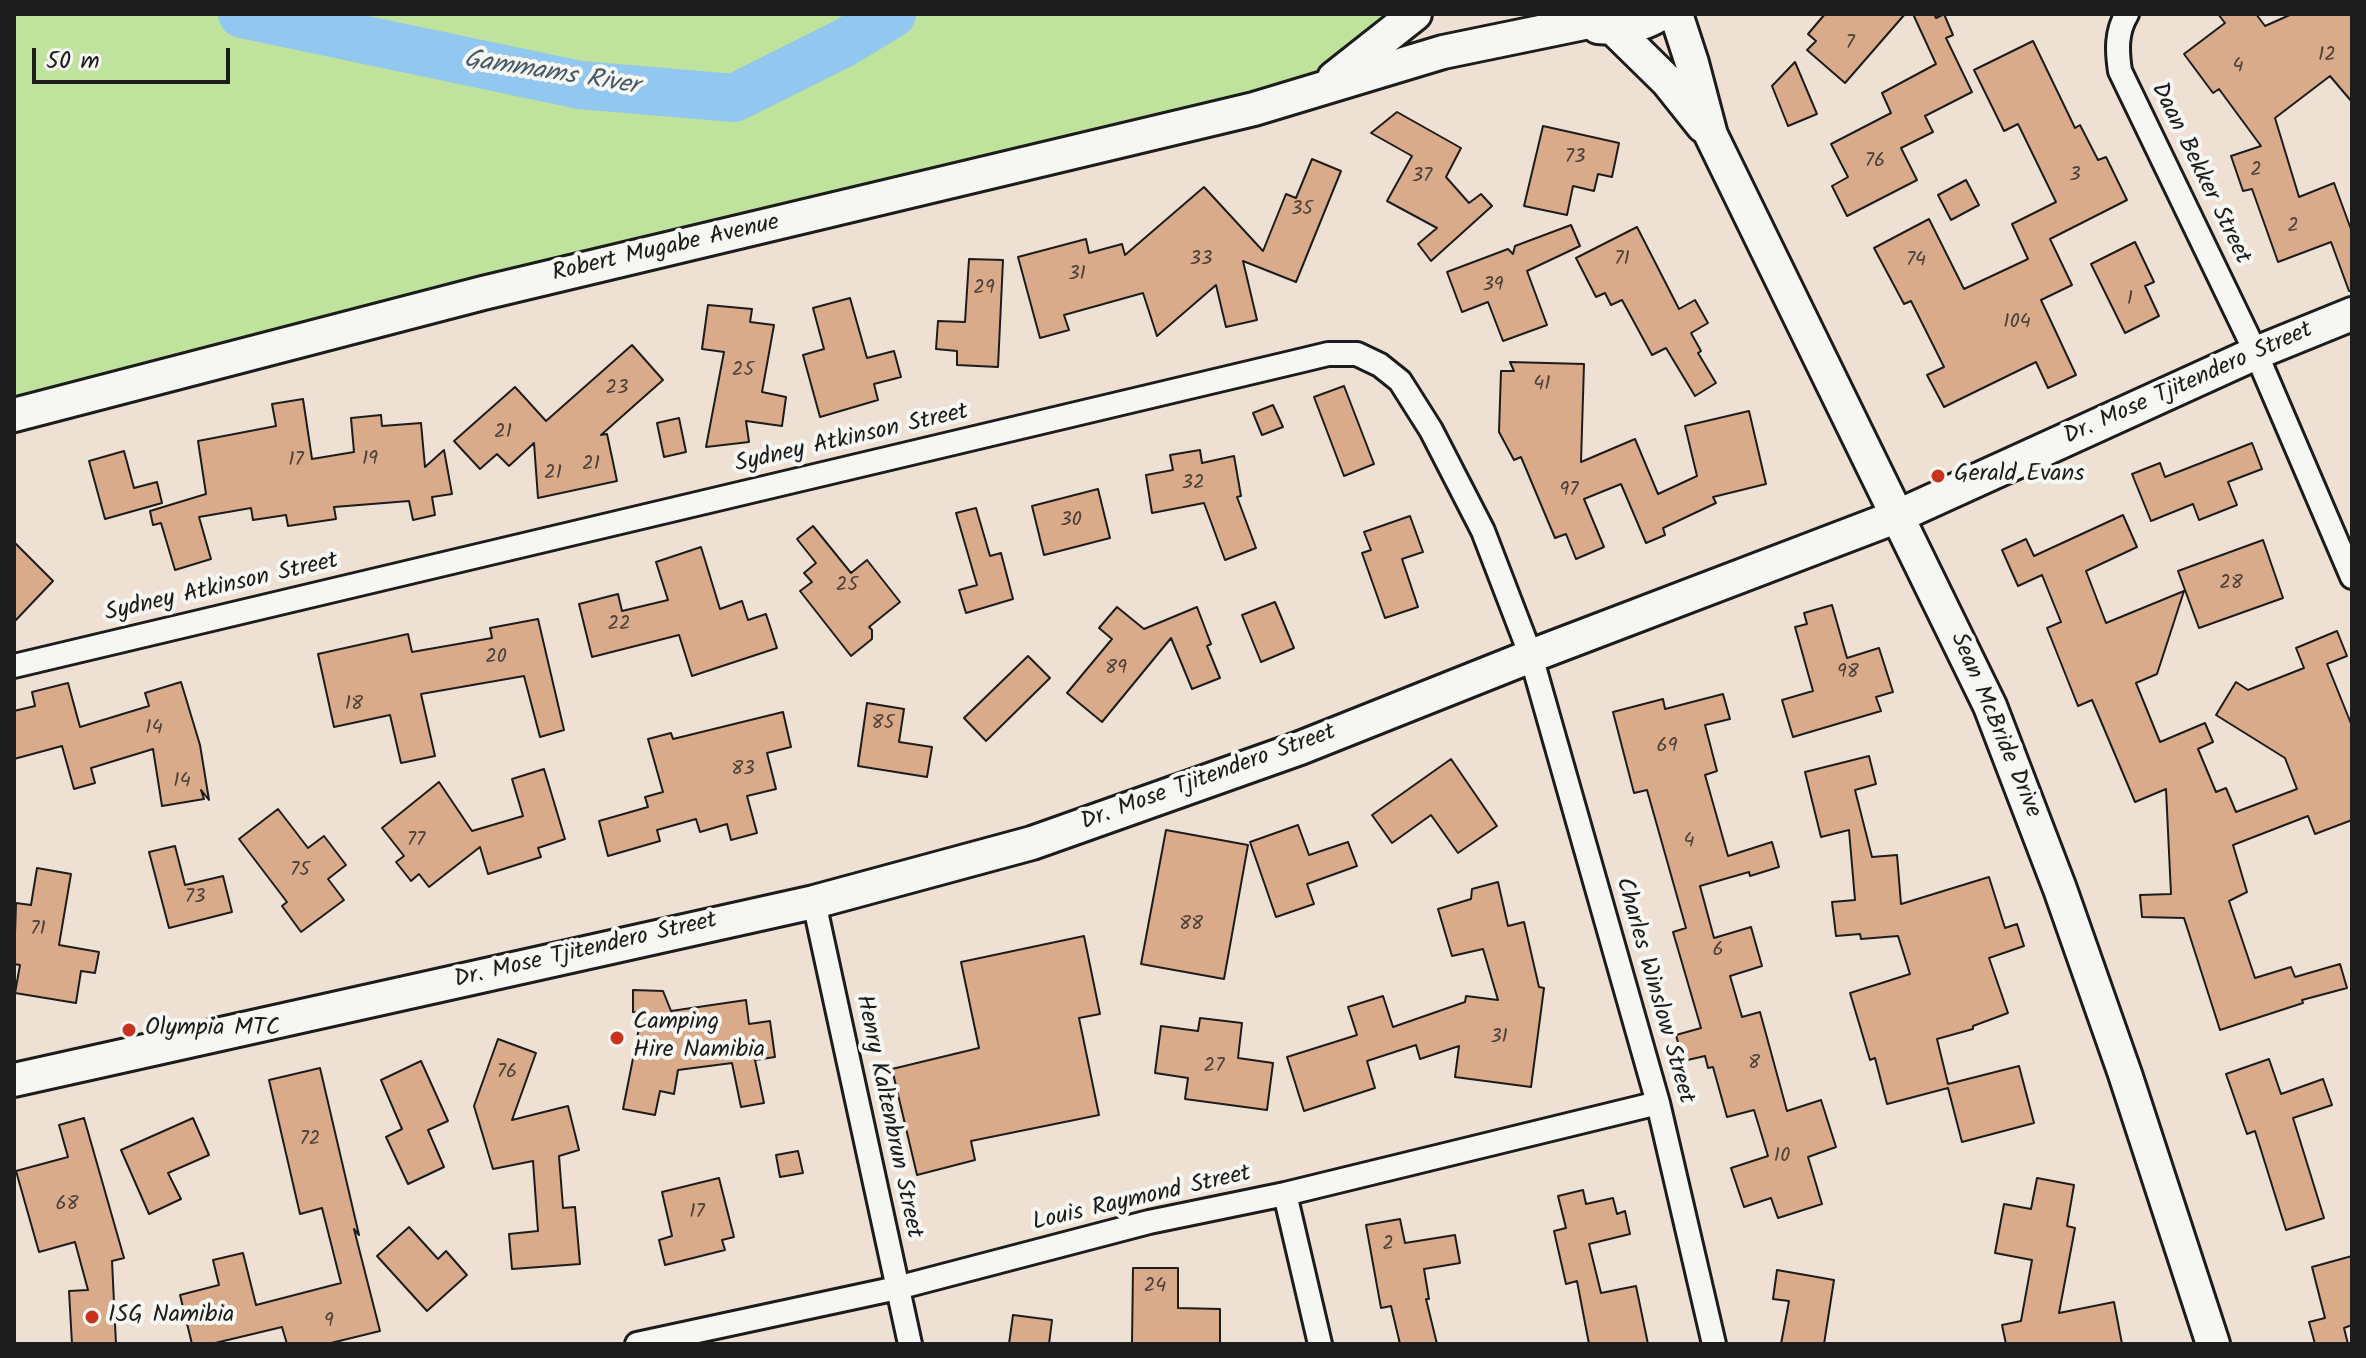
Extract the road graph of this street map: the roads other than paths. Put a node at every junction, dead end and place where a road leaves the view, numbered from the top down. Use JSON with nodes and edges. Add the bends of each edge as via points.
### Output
{"nodes":[{"id":1,"x":1415,"y":14,"type":"edge"},
{"id":2,"x":1660,"y":14,"type":"edge"},
{"id":3,"x":1676,"y":14,"type":"edge"},
{"id":4,"x":2127,"y":14,"type":"edge"},
{"id":5,"x":1590,"y":22,"type":"edge"},
{"id":6,"x":1319,"y":89,"type":"junction"},
{"id":7,"x":1711,"y":135,"type":"junction"},
{"id":8,"x":2352,"y":314,"type":"edge"},
{"id":9,"x":2256,"y":353,"type":"junction"},
{"id":10,"x":14,"y":415,"type":"edge"},
{"id":11,"x":1898,"y":516,"type":"junction"},
{"id":12,"x":2352,"y":577,"type":"edge"},
{"id":13,"x":1531,"y":656,"type":"junction"},
{"id":14,"x":14,"y":666,"type":"edge"},
{"id":15,"x":814,"y":902,"type":"junction"},
{"id":16,"x":14,"y":1080,"type":"edge"},
{"id":17,"x":1658,"y":1103,"type":"junction"},
{"id":18,"x":1285,"y":1194,"type":"junction"},
{"id":19,"x":897,"y":1288,"type":"junction"},
{"id":20,"x":637,"y":1344,"type":"edge"},
{"id":21,"x":910,"y":1344,"type":"edge"},
{"id":22,"x":1320,"y":1344,"type":"edge"},
{"id":23,"x":1714,"y":1344,"type":"edge"},
{"id":24,"x":2213,"y":1344,"type":"edge"}],
"edges":[{"from":1,"to":6,"type":"main road","name":"Robert Mugabe Avenue"},
{"from":2,"to":5,"type":"main road","name":"Robert Mugabe Avenue","via":[[1636,26]]},
{"from":3,"to":7,"type":"main road","name":"Sean McBride Drive"},
{"from":4,"to":9,"type":"street","name":"Daan Bekker Street","via":[[2117,48],[2120,71]]},
{"from":5,"to":6,"type":"main road","name":"Robert Mugabe Avenue","via":[[1443,52]]},
{"from":5,"to":7,"type":"main road","name":"Sean McBride Drive","via":[[1667,81]]},
{"from":6,"to":10,"type":"main road","name":"Robert Mugabe Avenue","via":[[1239,113],[483,293]]},
{"from":7,"to":11,"type":"main road","name":"Sean McBride Drive"},
{"from":8,"to":9,"type":"main road","name":"Dr. Mose Tjitendero Street"},
{"from":9,"to":11,"type":"main road","name":"Dr. Mose Tjitendero Street"},
{"from":9,"to":12,"type":"street","name":"Daan Bekker Street"},
{"from":11,"to":13,"type":"main road","name":"Dr. Mose Tjitendero Street"},
{"from":11,"to":24,"type":"main road","name":"Sean McBride Drive","via":[[1990,706],[2044,847]]},
{"from":13,"to":14,"type":"street","name":"Sydney Atkinson Street","via":[[1483,531],[1400,381],[1357,354],[1328,354]]},
{"from":13,"to":15,"type":"main road","name":"Dr. Mose Tjitendero Street","via":[[1300,748],[1032,843]]},
{"from":13,"to":17,"type":"street","name":"Charles Winslow Street"},
{"from":15,"to":16,"type":"main road","name":"Dr. Mose Tjitendero Street"},
{"from":15,"to":19,"type":"street","name":"Henry Kaltenbrun Street"},
{"from":17,"to":18,"type":"street","name":"Louis Raymond Street"},
{"from":17,"to":23,"type":"street","name":"Charles Winslow Street"},
{"from":18,"to":19,"type":"street","name":"Louis Raymond Street","via":[[1149,1222]]},
{"from":18,"to":22,"type":"street"},
{"from":19,"to":20,"type":"street","name":"Louis Raymond Street"},
{"from":19,"to":21,"type":"street","name":"Henry Kaltenbrun Street"}]}
